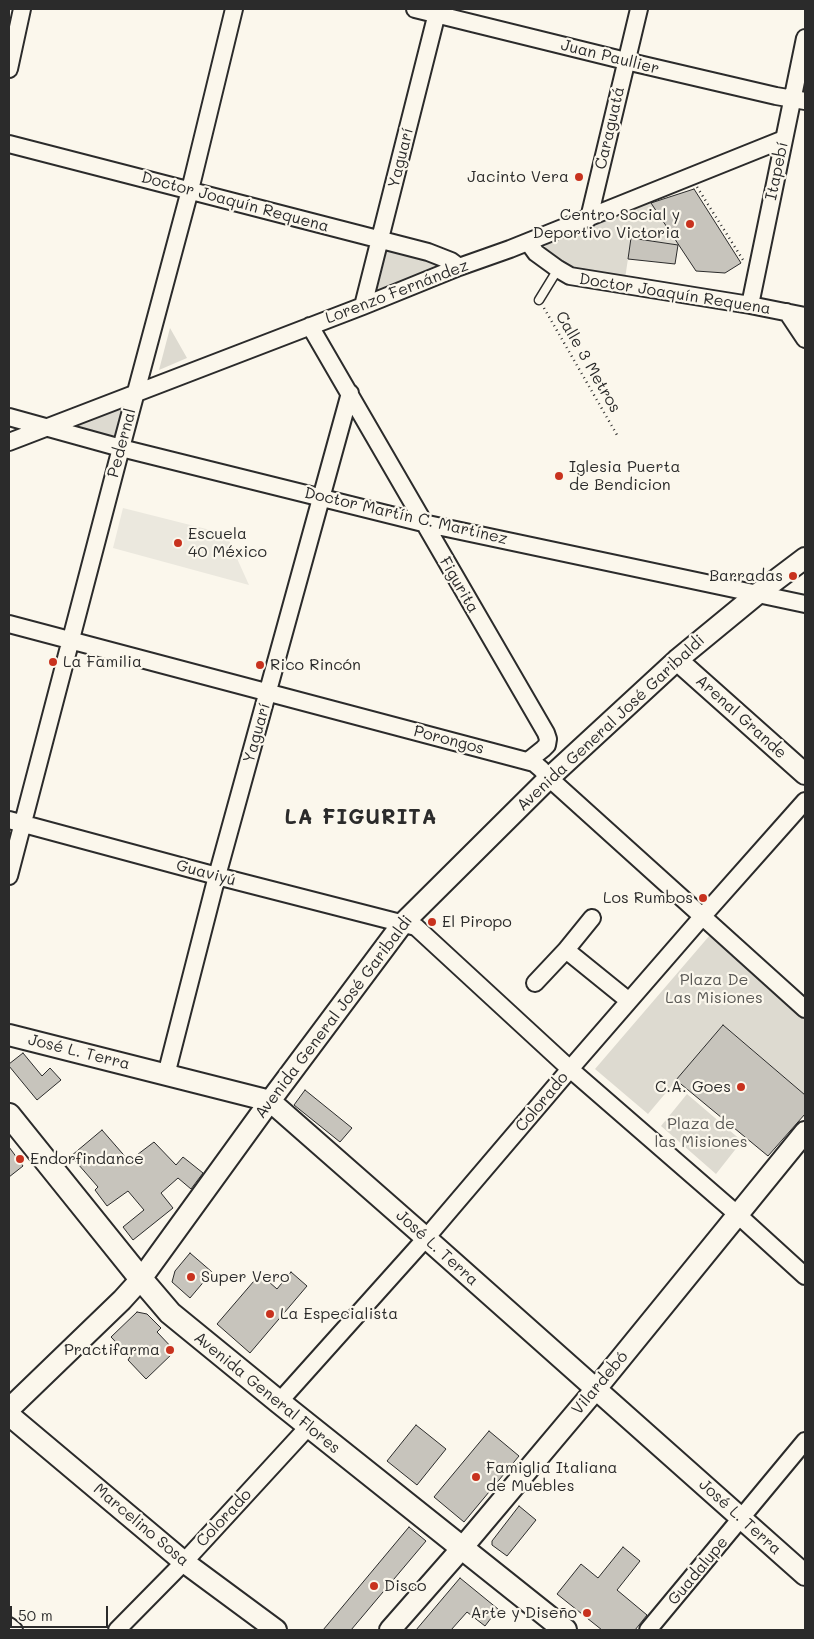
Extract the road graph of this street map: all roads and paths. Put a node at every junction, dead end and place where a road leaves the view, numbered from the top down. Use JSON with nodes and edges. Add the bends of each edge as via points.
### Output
{"nodes":[{"id":1,"x":22,"y":9,"type":"edge"},
{"id":2,"x":234,"y":9,"type":"edge"},
{"id":3,"x":415,"y":9,"type":"edge"},
{"id":4,"x":640,"y":9,"type":"edge"},
{"id":5,"x":437,"y":11,"type":"edge"},
{"id":6,"x":805,"y":38,"type":"edge"},
{"id":7,"x":626,"y":61,"type":"junction"},
{"id":8,"x":9,"y":69,"type":"edge"},
{"id":9,"x":799,"y":100,"type":"edge"},
{"id":10,"x":784,"y":139,"type":"junction"},
{"id":11,"x":9,"y":144,"type":"edge"},
{"id":12,"x":690,"y":178,"type":"junction"},
{"id":13,"x":190,"y":190,"type":"junction"},
{"id":14,"x":589,"y":218,"type":"junction"},
{"id":15,"x":380,"y":240,"type":"junction"},
{"id":16,"x":528,"y":242,"type":"junction"},
{"id":17,"x":459,"y":267,"type":"junction"},
{"id":18,"x":558,"y":270,"type":"junction"},
{"id":19,"x":755,"y":279,"type":"junction"},
{"id":20,"x":539,"y":300,"type":"joint"},
{"id":21,"x":750,"y":304,"type":"junction"},
{"id":22,"x":364,"y":306,"type":"junction"},
{"id":23,"x":787,"y":312,"type":"junction"},
{"id":24,"x":805,"y":316,"type":"edge"},
{"id":25,"x":310,"y":326,"type":"junction"},
{"id":26,"x":805,"y":339,"type":"edge"},
{"id":27,"x":350,"y":393,"type":"junction"},
{"id":28,"x":136,"y":394,"type":"junction"},
{"id":29,"x":9,"y":417,"type":"edge"},
{"id":30,"x":47,"y":427,"type":"junction"},
{"id":31,"x":617,"y":435,"type":"dead end"},
{"id":32,"x":9,"y":442,"type":"edge"},
{"id":33,"x":121,"y":448,"type":"junction"},
{"id":34,"x":321,"y":496,"type":"junction"},
{"id":35,"x":423,"y":523,"type":"junction"},
{"id":36,"x":805,"y":558,"type":"edge"},
{"id":37,"x":756,"y":594,"type":"junction"},
{"id":38,"x":805,"y":604,"type":"edge"},
{"id":39,"x":9,"y":624,"type":"edge"},
{"id":40,"x":71,"y":640,"type":"junction"},
{"id":41,"x":677,"y":660,"type":"junction"},
{"id":42,"x":268,"y":693,"type":"junction"},
{"id":43,"x":528,"y":761,"type":"junction"},
{"id":44,"x":805,"y":774,"type":"edge"},
{"id":45,"x":548,"y":778,"type":"junction"},
{"id":46,"x":805,"y":802,"type":"edge"},
{"id":47,"x":15,"y":822,"type":"edge"},
{"id":48,"x":9,"y":876,"type":"edge"},
{"id":49,"x":217,"y":876,"type":"junction"},
{"id":50,"x":702,"y":917,"type":"junction"},
{"id":51,"x":592,"y":918,"type":"dead end"},
{"id":52,"x":403,"y":923,"type":"junction"},
{"id":53,"x":566,"y":950,"type":"junction"},
{"id":54,"x":536,"y":983,"type":"dead end"},
{"id":55,"x":630,"y":1002,"type":"junction"},
{"id":56,"x":805,"y":1009,"type":"edge"},
{"id":57,"x":9,"y":1035,"type":"edge"},
{"id":58,"x":570,"y":1069,"type":"junction"},
{"id":59,"x":166,"y":1075,"type":"junction"},
{"id":60,"x":270,"y":1101,"type":"junction"},
{"id":61,"x":10,"y":1121,"type":"edge"},
{"id":62,"x":805,"y":1132,"type":"edge"},
{"id":63,"x":738,"y":1215,"type":"junction"},
{"id":64,"x":426,"y":1238,"type":"junction"},
{"id":65,"x":805,"y":1276,"type":"edge"},
{"id":66,"x":141,"y":1279,"type":"junction"},
{"id":67,"x":595,"y":1390,"type":"junction"},
{"id":68,"x":279,"y":1402,"type":"junction"},
{"id":69,"x":9,"y":1409,"type":"edge"},
{"id":70,"x":9,"y":1414,"type":"edge"},
{"id":71,"x":309,"y":1426,"type":"junction"},
{"id":72,"x":805,"y":1441,"type":"edge"},
{"id":73,"x":742,"y":1519,"type":"junction"},
{"id":74,"x":462,"y":1548,"type":"junction"},
{"id":75,"x":184,"y":1562,"type":"junction"},
{"id":76,"x":805,"y":1576,"type":"edge"},
{"id":77,"x":9,"y":1626,"type":"edge"},
{"id":78,"x":14,"y":1630,"type":"edge"},
{"id":79,"x":117,"y":1630,"type":"edge"},
{"id":80,"x":276,"y":1630,"type":"edge"},
{"id":81,"x":390,"y":1630,"type":"edge"},
{"id":82,"x":565,"y":1630,"type":"edge"},
{"id":83,"x":648,"y":1630,"type":"edge"}],
"edges":[{"from":1,"to":8,"type":"street"},
{"from":2,"to":13,"type":"street","name":"Pedernal"},
{"from":3,"to":5,"type":"street","name":"Juan Paullier"},
{"from":4,"to":7,"type":"street","name":"Caraguatá"},
{"from":5,"to":7,"type":"street","name":"Juan Paullier"},
{"from":5,"to":15,"type":"street","name":"Yaguarí"},
{"from":6,"to":9,"type":"street","name":"Itapebí"},
{"from":7,"to":9,"type":"street","name":"Juan Paullier"},
{"from":7,"to":14,"type":"street","name":"Caraguatá"},
{"from":9,"to":10,"type":"street","name":"Itapebí"},
{"from":10,"to":12,"type":"street","name":"Lorenzo Fernández"},
{"from":10,"to":19,"type":"street","name":"Itapebí"},
{"from":11,"to":13,"type":"street","name":"Doctor Joaquín Requena"},
{"from":12,"to":14,"type":"street","name":"Lorenzo Fernández"},
{"from":12,"to":19,"type":"path"},
{"from":13,"to":15,"type":"street","name":"Doctor Joaquín Requena"},
{"from":13,"to":28,"type":"street","name":"Pedernal"},
{"from":14,"to":16,"type":"street","name":"Lorenzo Fernández"},
{"from":15,"to":17,"type":"street","name":"Doctor Joaquín Requena","via":[[428,252]]},
{"from":15,"to":22,"type":"street","name":"Yaguarí"},
{"from":16,"to":17,"type":"street","name":"Lorenzo Fernández"},
{"from":16,"to":18,"type":"street","name":"Doctor Joaquín Requena"},
{"from":17,"to":22,"type":"street","name":"Lorenzo Fernández"},
{"from":18,"to":20,"type":"lane"},
{"from":18,"to":21,"type":"street","name":"Doctor Joaquín Requena","via":[[583,279]]},
{"from":19,"to":21,"type":"street","name":"Itapebí"},
{"from":20,"to":31,"type":"path","name":"Calle 3 Metros"},
{"from":21,"to":23,"type":"street","name":"Doctor Joaquín Requena"},
{"from":22,"to":25,"type":"street","name":"Lorenzo Fernández"},
{"from":23,"to":24,"type":"street","name":"Doctor Joaquín Requena"},
{"from":23,"to":26,"type":"street"},
{"from":25,"to":27,"type":"street","name":"Figurita"},
{"from":25,"to":28,"type":"street","name":"Lorenzo Fernández"},
{"from":27,"to":34,"type":"street","name":"Yaguarí"},
{"from":27,"to":35,"type":"street","name":"Figurita"},
{"from":28,"to":30,"type":"street","name":"Lorenzo Fernández"},
{"from":28,"to":33,"type":"street","name":"Pedernal"},
{"from":29,"to":30,"type":"street","name":"Doctor Martín C. Martínez"},
{"from":30,"to":32,"type":"street","name":"Lorenzo Fernández"},
{"from":30,"to":33,"type":"street","name":"Doctor Martín C. Martínez"},
{"from":33,"to":34,"type":"street","name":"Doctor Martín C. Martínez"},
{"from":33,"to":40,"type":"street","name":"Pedernal"},
{"from":34,"to":35,"type":"street","name":"Doctor Martín C. Martínez"},
{"from":34,"to":42,"type":"street","name":"Yaguarí"},
{"from":35,"to":37,"type":"street","name":"Doctor Martín C. Martínez"},
{"from":35,"to":43,"type":"street","name":"Figurita","via":[[546,733],[547,745]]},
{"from":36,"to":37,"type":"street","name":"Avenida General José Garibaldi"},
{"from":37,"to":38,"type":"street","name":"Doctor Martín C. Martínez"},
{"from":37,"to":41,"type":"street","name":"Avenida General José Garibaldi"},
{"from":39,"to":40,"type":"street","name":"Porongos"},
{"from":40,"to":42,"type":"street","name":"Porongos"},
{"from":40,"to":47,"type":"street","name":"Pedernal"},
{"from":41,"to":44,"type":"street","name":"Arenal Grande"},
{"from":41,"to":45,"type":"street","name":"Avenida General José Garibaldi"},
{"from":42,"to":43,"type":"street","name":"Porongos"},
{"from":42,"to":49,"type":"street","name":"Yaguarí"},
{"from":43,"to":45,"type":"street","name":"Porongos"},
{"from":45,"to":50,"type":"street","name":"Porongos"},
{"from":45,"to":52,"type":"street","name":"Avenida General José Garibaldi"},
{"from":46,"to":50,"type":"street","name":"Colorado"},
{"from":47,"to":48,"type":"street","name":"Pedernal"},
{"from":47,"to":49,"type":"street","name":"Guaviyú"},
{"from":49,"to":52,"type":"street","name":"Guaviyú"},
{"from":49,"to":59,"type":"street","name":"Yaguarí"},
{"from":50,"to":55,"type":"street","name":"Colorado"},
{"from":50,"to":56,"type":"street","name":"Porongos"},
{"from":51,"to":53,"type":"street"},
{"from":52,"to":58,"type":"street","name":"Guaviyú","via":[[416,927]]},
{"from":52,"to":60,"type":"street","name":"Avenida General José Garibaldi"},
{"from":53,"to":54,"type":"street"},
{"from":53,"to":55,"type":"street"},
{"from":55,"to":58,"type":"street","name":"Colorado"},
{"from":57,"to":59,"type":"street","name":"José L. Terra"},
{"from":58,"to":63,"type":"street","name":"Guaviyú"},
{"from":58,"to":64,"type":"street","name":"Colorado"},
{"from":59,"to":60,"type":"street","name":"José L. Terra"},
{"from":60,"to":64,"type":"street","name":"José L. Terra"},
{"from":60,"to":66,"type":"street","name":"Avenida General José Garibaldi"},
{"from":61,"to":66,"type":"main road","name":"Avenida General Flores"},
{"from":62,"to":63,"type":"street","name":"Vilardebó"},
{"from":63,"to":65,"type":"street","name":"Guaviyú"},
{"from":63,"to":67,"type":"street","name":"Vilardebó"},
{"from":64,"to":67,"type":"street","name":"José L. Terra"},
{"from":64,"to":68,"type":"street","name":"Colorado"},
{"from":66,"to":68,"type":"main road","name":"Avenida General Flores","via":[[170,1313]]},
{"from":66,"to":69,"type":"street","name":"Avenida General José Garibaldi"},
{"from":67,"to":73,"type":"street","name":"José L. Terra"},
{"from":67,"to":74,"type":"street","name":"Vilardebó"},
{"from":68,"to":71,"type":"main road","name":"Avenida General Flores"},
{"from":70,"to":75,"type":"street","name":"Marcelino Sosa"},
{"from":71,"to":74,"type":"main road","name":"Avenida General Flores"},
{"from":71,"to":75,"type":"street","name":"Colorado"},
{"from":72,"to":73,"type":"street","name":"Guadalupe"},
{"from":73,"to":76,"type":"street","name":"José L. Terra"},
{"from":73,"to":83,"type":"street","name":"Guadalupe"},
{"from":74,"to":81,"type":"street","name":"Vilardebó"},
{"from":74,"to":82,"type":"main road","name":"Avenida General Flores"},
{"from":75,"to":79,"type":"street","name":"Colorado"},
{"from":75,"to":80,"type":"street","name":"Marcelino Sosa"},
{"from":77,"to":78,"type":"street"}]}
